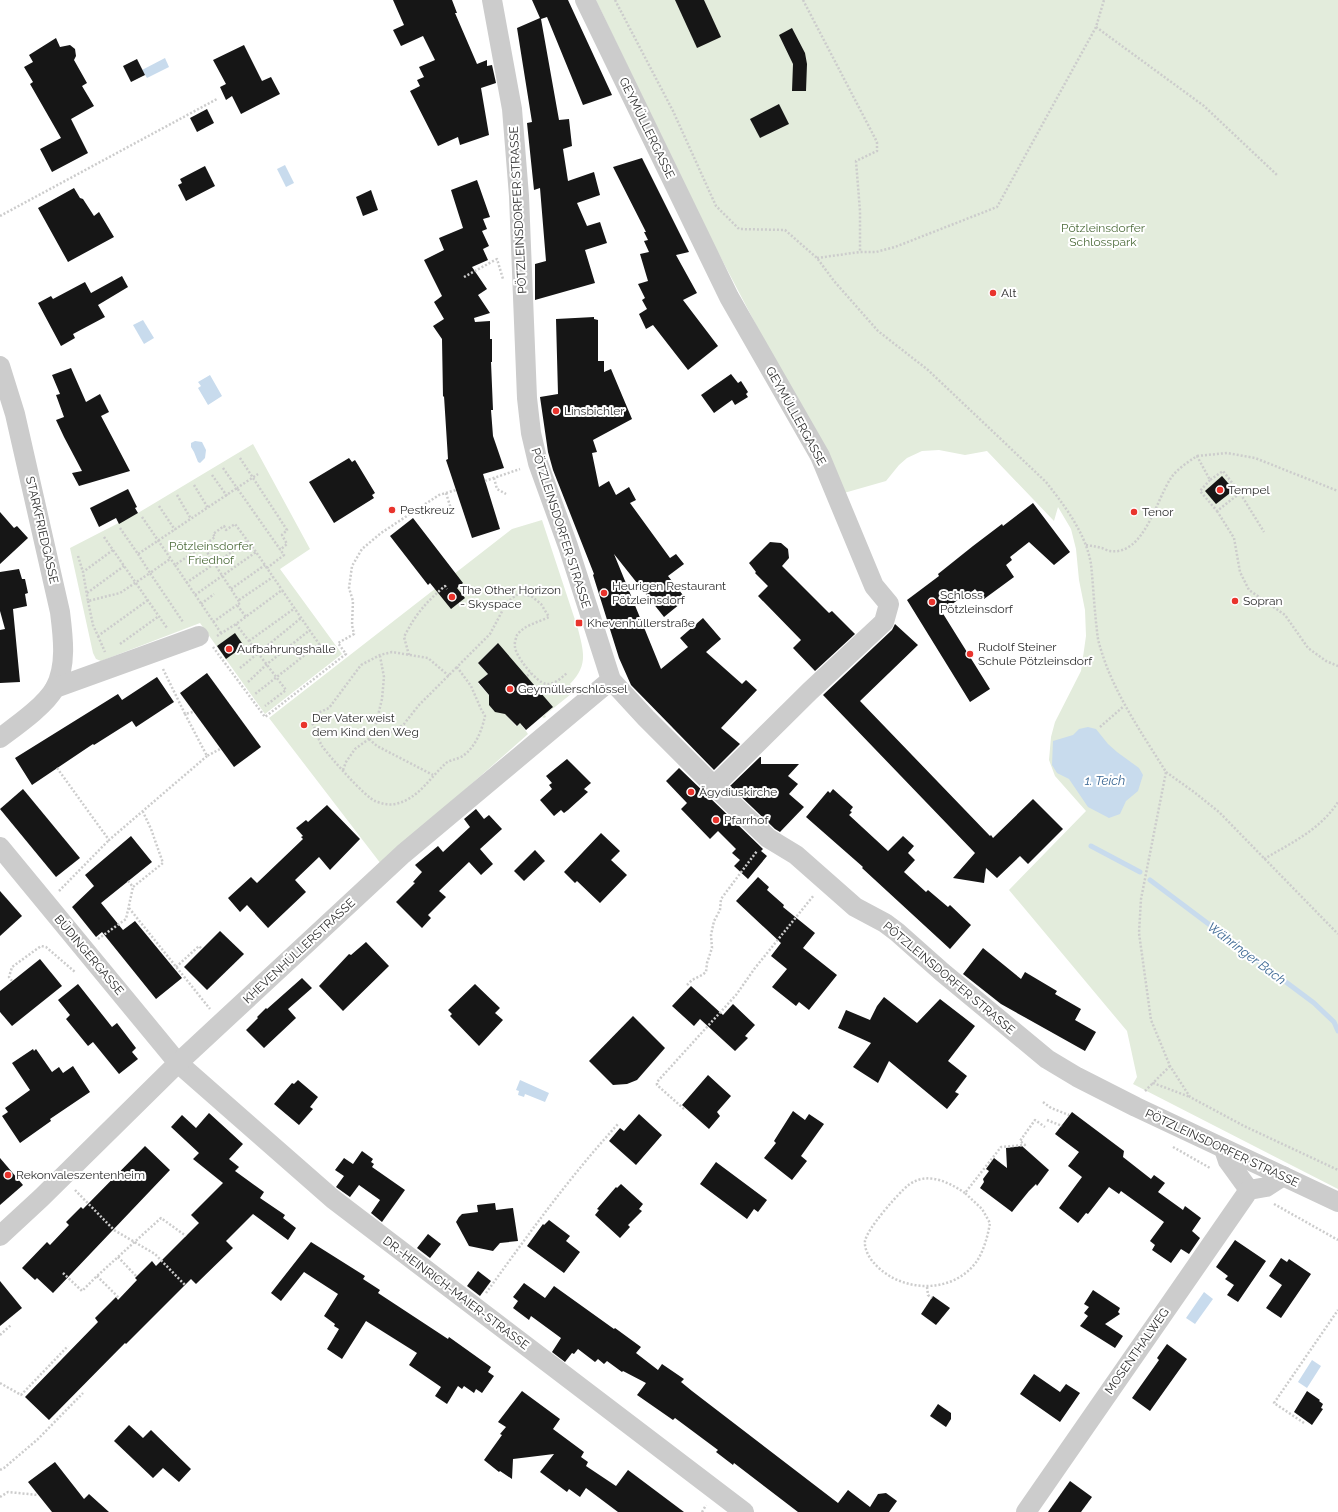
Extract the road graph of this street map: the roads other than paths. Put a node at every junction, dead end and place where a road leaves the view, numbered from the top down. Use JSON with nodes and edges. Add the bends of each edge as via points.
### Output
{"nodes":[{"id":1,"x":492,"y":0,"type":"edge"},
{"id":2,"x":585,"y":0,"type":"edge"},
{"id":3,"x":0,"y":370,"type":"edge"},
{"id":4,"x":205,"y":640,"type":"road end"},
{"id":5,"x":611,"y":680,"type":"junction"},
{"id":6,"x":55,"y":688,"type":"junction"},
{"id":7,"x":0,"y":738,"type":"edge"},
{"id":8,"x":714,"y":786,"type":"junction"},
{"id":9,"x":0,"y":847,"type":"edge"},
{"id":10,"x":178,"y":1063,"type":"junction"},
{"id":11,"x":1224,"y":1149,"type":"junction"},
{"id":12,"x":1283,"y":1176,"type":"junction"},
{"id":13,"x":1249,"y":1190,"type":"junction"},
{"id":14,"x":1338,"y":1202,"type":"edge"},
{"id":15,"x":0,"y":1236,"type":"edge"},
{"id":16,"x":744,"y":1512,"type":"edge"},
{"id":17,"x":1026,"y":1512,"type":"edge"}],
"edges":[{"from":1,"to":5,"type":"street","name":"PÖTZLEINSDORFER STRASSE","via":[[512,109],[531,433],[538,463]]},
{"from":2,"to":8,"type":"street","name":"GEYMÜLLERGASSE","via":[[729,297],[820,456],[874,586],[889,604],[884,622]]},
{"from":3,"to":6,"type":"street","name":"STARKFRIEDGASSE","via":[[15,414],[60,612],[64,640],[62,665]]},
{"from":4,"to":6,"type":"street","via":[[155,652]]},
{"from":5,"to":8,"type":"street","name":"PÖTZLEINSDORFER STRASSE"},
{"from":5,"to":10,"type":"street","name":"KHEVENHÜLLERSTRASSE","via":[[403,854]]},
{"from":6,"to":7,"type":"street","name":"STARKFRIEDGASSE","via":[[39,707]]},
{"from":8,"to":11,"type":"street","name":"PÖTZLEINSDORFER STRASSE","via":[[768,838],[796,855],[855,907],[897,932],[1047,1059],[1116,1097]]},
{"from":9,"to":10,"type":"street","name":"BÜDINGERGASSE"},
{"from":10,"to":15,"type":"street","name":"KHEVENHÜLLERSTRASSE"},
{"from":10,"to":16,"type":"street","name":"DR.-HEINRICH-MAIER-STRASSE","via":[[333,1199]]},
{"from":11,"to":12,"type":"street","name":"PÖTZLEINSDORFER STRASSE"},
{"from":11,"to":13,"type":"street","via":[[1228,1161]]},
{"from":12,"to":13,"type":"street","via":[[1266,1187]]},
{"from":12,"to":14,"type":"street","name":"PÖTZLEINSDORFER STRASSE"},
{"from":13,"to":17,"type":"street","name":"MOSENTHALWEG"}]}
